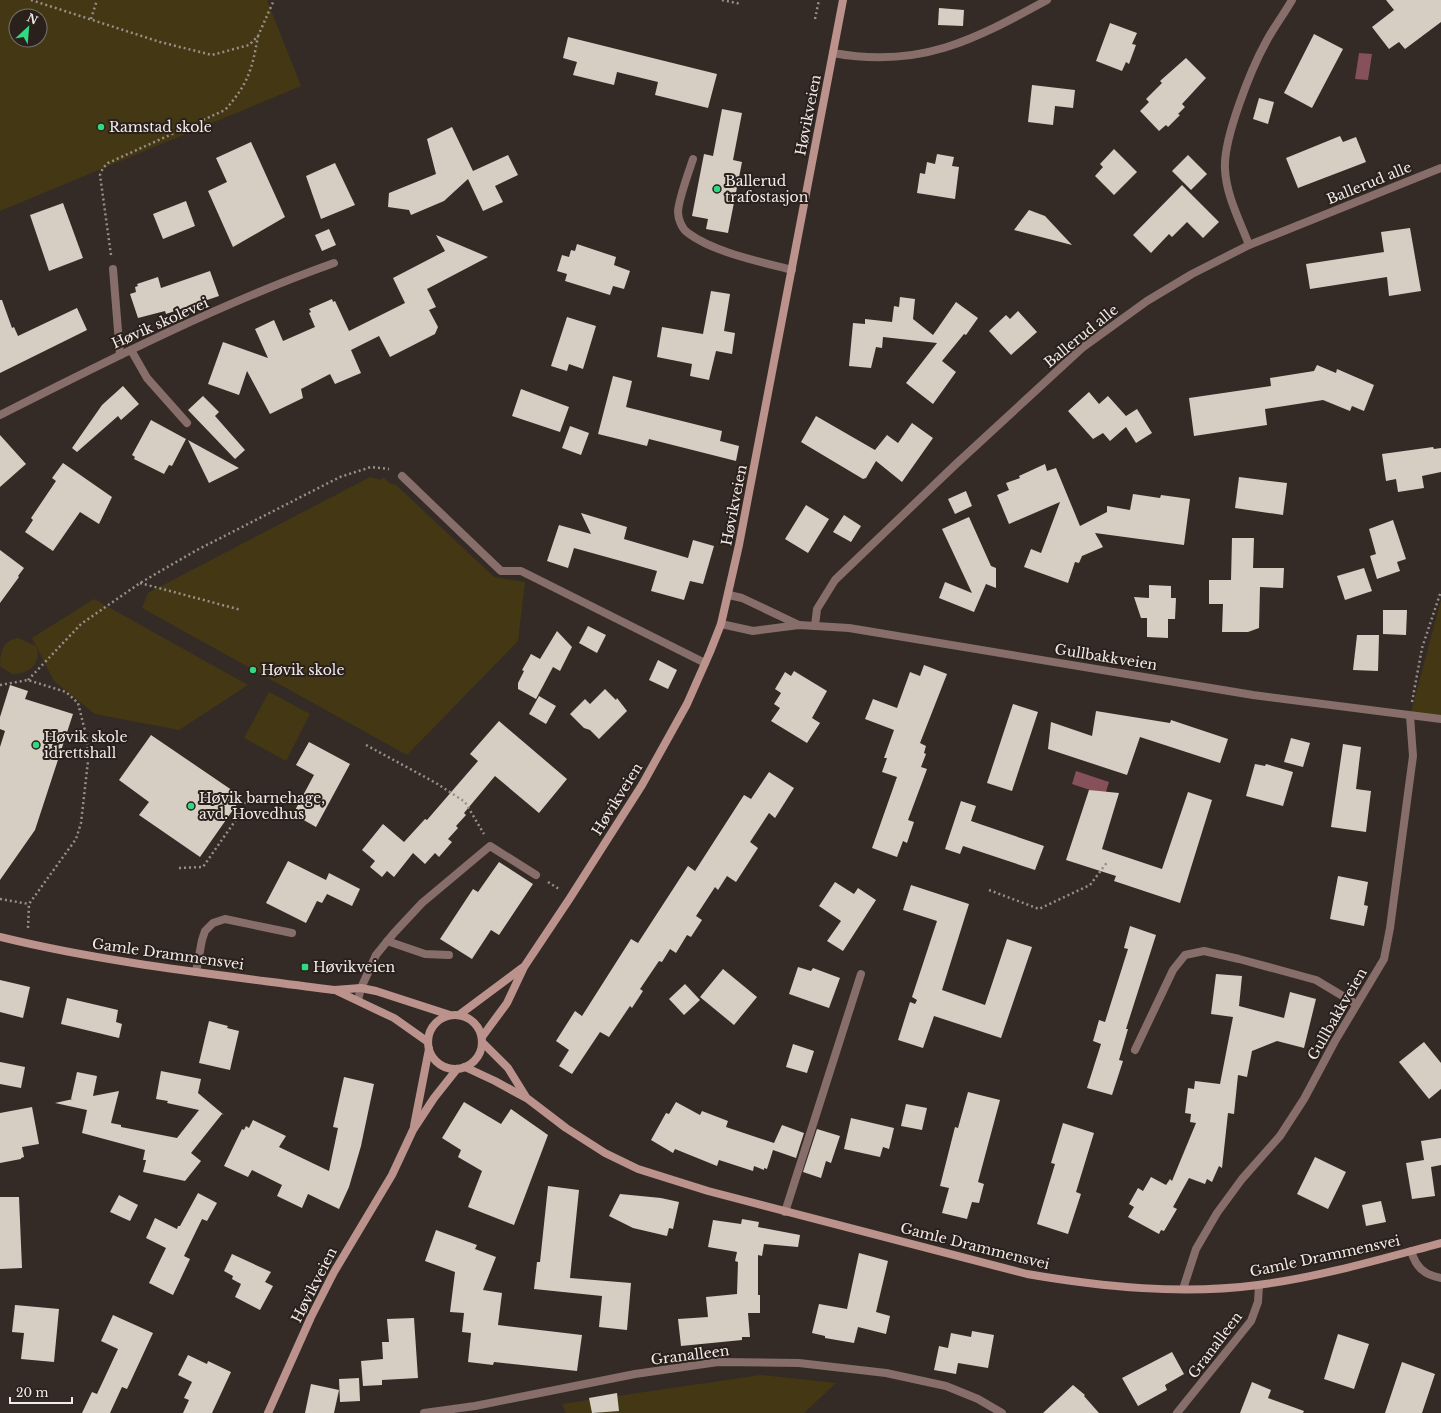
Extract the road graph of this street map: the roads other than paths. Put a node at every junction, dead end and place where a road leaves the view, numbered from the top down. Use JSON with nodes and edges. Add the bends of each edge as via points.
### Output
{"nodes":[{"id":1,"x":843,"y":0,"type":"edge"},
{"id":2,"x":1047,"y":0,"type":"edge"},
{"id":3,"x":1292,"y":0,"type":"edge"},
{"id":4,"x":833,"y":52,"type":"junction"},
{"id":5,"x":693,"y":159,"type":"dead end"},
{"id":6,"x":1441,"y":168,"type":"edge"},
{"id":7,"x":1249,"y":244,"type":"junction"},
{"id":8,"x":334,"y":263,"type":"dead end"},
{"id":9,"x":113,"y":269,"type":"road end"},
{"id":10,"x":792,"y":270,"type":"junction"},
{"id":11,"x":130,"y":350,"type":"junction"},
{"id":12,"x":120,"y":355,"type":"junction"},
{"id":13,"x":0,"y":415,"type":"edge"},
{"id":14,"x":187,"y":423,"type":"dead end"},
{"id":15,"x":402,"y":476,"type":"road end"},
{"id":16,"x":729,"y":595,"type":"junction"},
{"id":17,"x":721,"y":624,"type":"junction"},
{"id":18,"x":799,"y":624,"type":"junction"},
{"id":19,"x":815,"y":626,"type":"junction"},
{"id":20,"x":705,"y":663,"type":"junction"},
{"id":21,"x":1410,"y":716,"type":"junction"},
{"id":22,"x":1441,"y":719,"type":"edge"},
{"id":23,"x":536,"y":875,"type":"road end"},
{"id":24,"x":292,"y":933,"type":"dead end"},
{"id":25,"x":0,"y":937,"type":"edge"},
{"id":26,"x":387,"y":941,"type":"junction"},
{"id":27,"x":449,"y":955,"type":"dead end"},
{"id":28,"x":524,"y":966,"type":"junction"},
{"id":29,"x":196,"y":972,"type":"junction"},
{"id":30,"x":861,"y":974,"type":"dead end"},
{"id":31,"x":362,"y":988,"type":"junction"},
{"id":32,"x":334,"y":990,"type":"junction"},
{"id":33,"x":358,"y":1000,"type":"junction"},
{"id":34,"x":1356,"y":1004,"type":"junction"},
{"id":35,"x":454,"y":1015,"type":"junction"},
{"id":36,"x":482,"y":1040,"type":"junction"},
{"id":37,"x":428,"y":1045,"type":"junction"},
{"id":38,"x":1135,"y":1050,"type":"dead end"},
{"id":39,"x":461,"y":1068,"type":"junction"},
{"id":40,"x":528,"y":1099,"type":"junction"},
{"id":41,"x":413,"y":1130,"type":"junction"},
{"id":42,"x":785,"y":1212,"type":"junction"},
{"id":43,"x":1441,"y":1243,"type":"edge"},
{"id":44,"x":1411,"y":1251,"type":"junction"},
{"id":45,"x":1441,"y":1278,"type":"edge"},
{"id":46,"x":1259,"y":1285,"type":"junction"},
{"id":47,"x":1183,"y":1289,"type":"junction"},
{"id":48,"x":268,"y":1413,"type":"edge"},
{"id":49,"x":424,"y":1413,"type":"edge"},
{"id":50,"x":1002,"y":1413,"type":"edge"},
{"id":51,"x":1177,"y":1413,"type":"edge"}],
"edges":[{"from":1,"to":4,"type":"main road","name":"Høvikveien"},
{"from":2,"to":4,"type":"street","via":[[976,38],[945,49],[903,57]]},
{"from":3,"to":7,"type":"street","via":[[1266,42],[1229,136],[1225,169],[1233,203]]},
{"from":4,"to":10,"type":"main road","name":"Høvikveien"},
{"from":5,"to":10,"type":"street","via":[[678,212],[680,223],[687,233],[703,242],[741,256]]},
{"from":6,"to":7,"type":"street","name":"Ballerud alle"},
{"from":7,"to":19,"type":"street","name":"Ballerud alle","via":[[1147,301],[1082,348],[835,580],[817,609]]},
{"from":8,"to":11,"type":"street","name":"Høvik skolevei","via":[[286,280]]},
{"from":9,"to":12,"type":"street"},
{"from":10,"to":16,"type":"main road","name":"Høvikveien"},
{"from":11,"to":12,"type":"street","name":"Høvik skolevei"},
{"from":11,"to":14,"type":"street","via":[[147,378]]},
{"from":12,"to":13,"type":"street","name":"Høvik skolevei"},
{"from":15,"to":20,"type":"street","via":[[501,571],[521,571]]},
{"from":16,"to":17,"type":"main road","name":"Høvikveien"},
{"from":16,"to":18,"type":"street","name":"Gullbakkveien","via":[[742,598]]},
{"from":17,"to":18,"type":"street","name":"Gullbakkveien","via":[[753,631]]},
{"from":17,"to":20,"type":"main road","name":"Høvikveien"},
{"from":18,"to":19,"type":"street","name":"Gullbakkveien"},
{"from":19,"to":21,"type":"street","name":"Gullbakkveien","via":[[849,628],[1253,695]]},
{"from":20,"to":28,"type":"main road","name":"Høvikveien","via":[[687,704],[649,773]]},
{"from":21,"to":22,"type":"street","name":"Gullbakkveien"},
{"from":21,"to":34,"type":"street","name":"Gullbakkveien","via":[[1413,756],[1384,959]]},
{"from":23,"to":26,"type":"street","via":[[490,846],[422,904]]},
{"from":24,"to":29,"type":"street","via":[[225,919],[213,923],[205,931]]},
{"from":25,"to":29,"type":"main road","name":"Gamle Drammensvei","via":[[82,955]]},
{"from":26,"to":27,"type":"street","via":[[426,954]]},
{"from":26,"to":31,"type":"street","via":[[376,955]]},
{"from":28,"to":35,"type":"main road","name":"Høvikveien","via":[[492,992]]},
{"from":28,"to":36,"type":"main road","name":"Høvikveien","via":[[507,1004]]},
{"from":29,"to":32,"type":"main road","name":"Gamle Drammensvei"},
{"from":30,"to":42,"type":"street"},
{"from":31,"to":32,"type":"main road","name":"Gamle Drammensvei"},
{"from":31,"to":33,"type":"street"},
{"from":31,"to":35,"type":"main road","name":"Gamle Drammensvei"},
{"from":32,"to":33,"type":"main road","name":"Gamle Drammensvei"},
{"from":33,"to":37,"type":"main road","name":"Gamle Drammensvei","via":[[394,1018]]},
{"from":34,"to":38,"type":"street","via":[[1316,980],[1239,958],[1204,952],[1185,955],[1172,970]]},
{"from":34,"to":47,"type":"street","name":"Gullbakkveien","via":[[1304,1100],[1280,1136],[1242,1179],[1217,1213],[1196,1249]]},
{"from":35,"to":36,"type":"main road","via":[[474,1022]]},
{"from":35,"to":37,"type":"main road","via":[[441,1018],[434,1025]]},
{"from":36,"to":39,"type":"main road","via":[[480,1053],[474,1062]]},
{"from":36,"to":40,"type":"main road","name":"Gamle Drammensvei","via":[[508,1068]]},
{"from":37,"to":39,"type":"main road","via":[[439,1064],[448,1068]]},
{"from":37,"to":41,"type":"main road","name":"Høvikveien"},
{"from":39,"to":40,"type":"main road","name":"Gamle Drammensvei","via":[[495,1081]]},
{"from":39,"to":41,"type":"main road","name":"Høvikveien","via":[[434,1098]]},
{"from":40,"to":42,"type":"main road","name":"Gamle Drammensvei","via":[[605,1153],[638,1168],[687,1185]]},
{"from":41,"to":48,"type":"main road","name":"Høvikveien","via":[[392,1175],[334,1272]]},
{"from":42,"to":47,"type":"main road","name":"Gamle Drammensvei","via":[[1027,1274],[1095,1284]]},
{"from":43,"to":44,"type":"main road","name":"Gamle Drammensvei"},
{"from":44,"to":45,"type":"street","via":[[1414,1262],[1421,1270]]},
{"from":44,"to":46,"type":"main road","name":"Gamle Drammensvei"},
{"from":46,"to":47,"type":"main road","name":"Gamle Drammensvei"},
{"from":46,"to":51,"type":"street","name":"Granalleen","via":[[1258,1302],[1251,1321]]},
{"from":49,"to":50,"type":"street","name":"Granalleen","via":[[475,1406],[635,1374],[718,1362],[799,1363],[886,1373],[946,1386],[978,1399]]}]}
